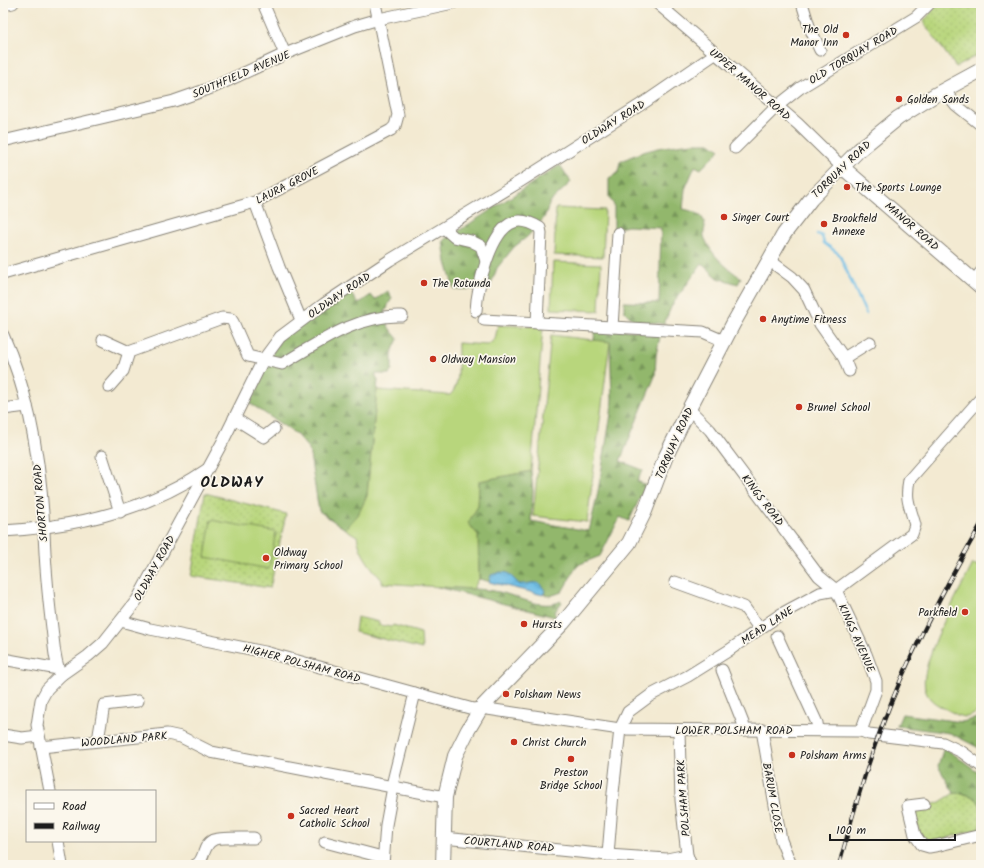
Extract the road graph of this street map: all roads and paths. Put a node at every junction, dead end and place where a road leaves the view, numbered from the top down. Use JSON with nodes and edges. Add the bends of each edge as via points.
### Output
{"nodes":[{"id":1,"x":13,"y":3,"type":"edge"},
{"id":2,"x":263,"y":3,"type":"edge"},
{"id":3,"x":375,"y":3,"type":"edge"},
{"id":4,"x":453,"y":3,"type":"edge"},
{"id":5,"x":657,"y":3,"type":"edge"},
{"id":6,"x":802,"y":3,"type":"edge"},
{"id":7,"x":930,"y":3,"type":"edge"},
{"id":8,"x":3,"y":5,"type":"edge"},
{"id":9,"x":378,"y":19,"type":"junction"},
{"id":10,"x":820,"y":50,"type":"dead end"},
{"id":11,"x":285,"y":54,"type":"junction"},
{"id":12,"x":715,"y":54,"type":"junction"},
{"id":13,"x":981,"y":70,"type":"edge"},
{"id":14,"x":944,"y":90,"type":"junction"},
{"id":15,"x":776,"y":107,"type":"junction"},
{"id":16,"x":981,"y":125,"type":"edge"},
{"id":17,"x":3,"y":141,"type":"edge"},
{"id":18,"x":735,"y":148,"type":"dead end"},
{"id":19,"x":841,"y":166,"type":"junction"},
{"id":20,"x":255,"y":202,"type":"junction"},
{"id":21,"x":444,"y":228,"type":"junction"},
{"id":22,"x":618,"y":233,"type":"dead end"},
{"id":23,"x":769,"y":260,"type":"junction"},
{"id":24,"x":486,"y":261,"type":"junction"},
{"id":25,"x":3,"y":274,"type":"edge"},
{"id":26,"x":978,"y":280,"type":"edge"},
{"id":27,"x":476,"y":311,"type":"dead end"},
{"id":28,"x":402,"y":316,"type":"dead end"},
{"id":29,"x":301,"y":320,"type":"junction"},
{"id":30,"x":484,"y":320,"type":"dead end"},
{"id":31,"x":536,"y":323,"type":"junction"},
{"id":32,"x":612,"y":328,"type":"junction"},
{"id":33,"x":3,"y":335,"type":"edge"},
{"id":34,"x":103,"y":340,"type":"dead end"},
{"id":35,"x":724,"y":341,"type":"junction"},
{"id":36,"x":870,"y":342,"type":"dead end"},
{"id":37,"x":129,"y":352,"type":"junction"},
{"id":38,"x":844,"y":358,"type":"junction"},
{"id":39,"x":263,"y":360,"type":"junction"},
{"id":40,"x":849,"y":371,"type":"dead end"},
{"id":41,"x":109,"y":387,"type":"dead end"},
{"id":42,"x":981,"y":398,"type":"edge"},
{"id":43,"x":27,"y":406,"type":"junction"},
{"id":44,"x":689,"y":408,"type":"junction"},
{"id":45,"x":3,"y":409,"type":"edge"},
{"id":46,"x":234,"y":418,"type":"junction"},
{"id":47,"x":274,"y":429,"type":"dead end"},
{"id":48,"x":102,"y":456,"type":"dead end"},
{"id":49,"x":208,"y":469,"type":"junction"},
{"id":50,"x":120,"y":512,"type":"junction"},
{"id":51,"x":44,"y":528,"type":"junction"},
{"id":52,"x":3,"y":531,"type":"edge"},
{"id":53,"x":675,"y":582,"type":"dead end"},
{"id":54,"x":836,"y":590,"type":"junction"},
{"id":55,"x":122,"y":621,"type":"junction"},
{"id":56,"x":759,"y":628,"type":"junction"},
{"id":57,"x":777,"y":636,"type":"dead end"},
{"id":58,"x":3,"y":659,"type":"edge"},
{"id":59,"x":722,"y":670,"type":"dead end"},
{"id":60,"x":60,"y":672,"type":"junction"},
{"id":61,"x":415,"y":693,"type":"junction"},
{"id":62,"x":138,"y":701,"type":"dead end"},
{"id":63,"x":481,"y":708,"type":"junction"},
{"id":64,"x":620,"y":729,"type":"junction"},
{"id":65,"x":744,"y":729,"type":"junction"},
{"id":66,"x":762,"y":730,"type":"junction"},
{"id":67,"x":818,"y":730,"type":"junction"},
{"id":68,"x":679,"y":731,"type":"junction"},
{"id":69,"x":865,"y":732,"type":"junction"},
{"id":70,"x":3,"y":735,"type":"edge"},
{"id":71,"x":98,"y":740,"type":"junction"},
{"id":72,"x":40,"y":742,"type":"junction"},
{"id":73,"x":981,"y":766,"type":"edge"},
{"id":74,"x":393,"y":787,"type":"junction"},
{"id":75,"x":50,"y":790,"type":"edge"},
{"id":76,"x":445,"y":797,"type":"junction"},
{"id":77,"x":924,"y":804,"type":"dead end"},
{"id":78,"x":981,"y":835,"type":"edge"},
{"id":79,"x":254,"y":838,"type":"dead end"},
{"id":80,"x":447,"y":839,"type":"junction"},
{"id":81,"x":58,"y":842,"type":"edge"},
{"id":82,"x":325,"y":842,"type":"dead end"},
{"id":83,"x":608,"y":855,"type":"junction"},
{"id":84,"x":689,"y":860,"type":"edge"},
{"id":85,"x":382,"y":861,"type":"edge"},
{"id":86,"x":62,"y":865,"type":"edge"},
{"id":87,"x":195,"y":865,"type":"edge"},
{"id":88,"x":443,"y":865,"type":"edge"},
{"id":89,"x":791,"y":865,"type":"edge"}],
"edges":[{"from":1,"to":8,"type":"street"},
{"from":2,"to":11,"type":"street"},
{"from":3,"to":9,"type":"street","name":"LAURA GROVE"},
{"from":4,"to":9,"type":"street","name":"SOUTHFIELD AVENUE"},
{"from":5,"to":12,"type":"street","name":"UPPER MANOR ROAD"},
{"from":6,"to":10,"type":"street"},
{"from":7,"to":15,"type":"street","name":"OLD TORQUAY ROAD","via":[[916,17],[800,88]]},
{"from":9,"to":11,"type":"street","name":"SOUTHFIELD AVENUE"},
{"from":9,"to":20,"type":"street","name":"LAURA GROVE","via":[[398,115],[395,126],[373,141]]},
{"from":11,"to":17,"type":"street","name":"SOUTHFIELD AVENUE","via":[[214,87],[174,102]]},
{"from":12,"to":15,"type":"street","name":"UPPER MANOR ROAD"},
{"from":12,"to":21,"type":"street","name":"OLDWAY ROAD","via":[[648,100]]},
{"from":13,"to":14,"type":"main road","name":"TORQUAY ROAD"},
{"from":14,"to":16,"type":"street","via":[[956,105]]},
{"from":14,"to":19,"type":"main road","name":"TORQUAY ROAD","via":[[898,118]]},
{"from":15,"to":18,"type":"street","name":"OLD TORQUAY ROAD"},
{"from":15,"to":19,"type":"street","name":"UPPER MANOR ROAD","via":[[798,124]]},
{"from":19,"to":23,"type":"main road","name":"TORQUAY ROAD","via":[[802,208]]},
{"from":19,"to":26,"type":"main road","name":"MANOR ROAD"},
{"from":20,"to":25,"type":"street","name":"LAURA GROVE"},
{"from":20,"to":29,"type":"street"},
{"from":21,"to":24,"type":"street","via":[[454,237],[481,246]]},
{"from":21,"to":29,"type":"street","name":"OLDWAY ROAD","via":[[390,260]]},
{"from":22,"to":32,"type":"street"},
{"from":23,"to":35,"type":"main road","name":"TORQUAY ROAD"},
{"from":23,"to":38,"type":"street","via":[[792,277],[804,290],[820,324]]},
{"from":24,"to":27,"type":"street"},
{"from":24,"to":31,"type":"street","via":[[500,232],[513,222],[528,221],[540,228]]},
{"from":28,"to":39,"type":"street","via":[[390,315],[354,324],[282,364]]},
{"from":29,"to":39,"type":"street","name":"OLDWAY ROAD","via":[[280,337]]},
{"from":30,"to":31,"type":"street"},
{"from":31,"to":32,"type":"street"},
{"from":32,"to":35,"type":"street","via":[[703,332]]},
{"from":33,"to":43,"type":"street","name":"SHORTON ROAD","via":[[15,363]]},
{"from":34,"to":37,"type":"street"},
{"from":35,"to":44,"type":"main road","name":"TORQUAY ROAD"},
{"from":36,"to":38,"type":"street"},
{"from":37,"to":39,"type":"street","via":[[216,319],[226,318],[233,322],[248,356]]},
{"from":37,"to":41,"type":"street","via":[[124,371]]},
{"from":38,"to":40,"type":"street"},
{"from":39,"to":46,"type":"street","name":"OLDWAY ROAD"},
{"from":42,"to":54,"type":"street","name":"MEAD LANE","via":[[909,480],[906,494],[915,525],[912,534]]},
{"from":43,"to":45,"type":"street"},
{"from":43,"to":51,"type":"street","name":"SHORTON ROAD"},
{"from":44,"to":54,"type":"street","name":"KINGS ROAD","via":[[710,430],[819,576]]},
{"from":44,"to":63,"type":"main road","name":"TORQUAY ROAD","via":[[629,543],[563,623]]},
{"from":46,"to":47,"type":"street","via":[[264,437]]},
{"from":46,"to":49,"type":"street","name":"OLDWAY ROAD"},
{"from":48,"to":50,"type":"street"},
{"from":49,"to":50,"type":"street"},
{"from":49,"to":55,"type":"street","name":"OLDWAY ROAD","via":[[154,571]]},
{"from":50,"to":51,"type":"street"},
{"from":51,"to":52,"type":"street"},
{"from":51,"to":60,"type":"street","name":"SHORTON ROAD","via":[[46,587]]},
{"from":53,"to":56,"type":"street","via":[[744,608]]},
{"from":54,"to":56,"type":"street","name":"MEAD LANE","via":[[820,592]]},
{"from":54,"to":69,"type":"street","name":"KINGS AVENUE","via":[[876,681]]},
{"from":55,"to":60,"type":"street","name":"OLDWAY ROAD","via":[[88,656]]},
{"from":55,"to":61,"type":"street","name":"HIGHER POLSHAM ROAD","via":[[265,652]]},
{"from":56,"to":64,"type":"street","name":"MEAD LANE","via":[[728,651],[628,712]]},
{"from":57,"to":67,"type":"street"},
{"from":58,"to":60,"type":"street"},
{"from":59,"to":65,"type":"street","via":[[744,723]]},
{"from":60,"to":72,"type":"street","name":"OLDWAY ROAD","via":[[41,700],[37,725]]},
{"from":61,"to":63,"type":"street","name":"HIGHER POLSHAM ROAD","via":[[473,709]]},
{"from":61,"to":74,"type":"street"},
{"from":62,"to":71,"type":"street","via":[[104,705]]},
{"from":63,"to":64,"type":"street","name":"LOWER POLSHAM ROAD"},
{"from":63,"to":76,"type":"main road","name":"TORQUAY ROAD","via":[[455,756]]},
{"from":64,"to":68,"type":"street","name":"LOWER POLSHAM ROAD"},
{"from":64,"to":83,"type":"street","name":"MEAD LANE"},
{"from":65,"to":66,"type":"street","name":"LOWER POLSHAM ROAD"},
{"from":65,"to":68,"type":"street","name":"LOWER POLSHAM ROAD"},
{"from":66,"to":67,"type":"street","name":"LOWER POLSHAM ROAD"},
{"from":66,"to":89,"type":"street","name":"BARUM CLOSE","via":[[781,840]]},
{"from":67,"to":69,"type":"street","name":"LOWER POLSHAM ROAD"},
{"from":68,"to":84,"type":"street","name":"POLSHAM PARK","via":[[681,800]]},
{"from":69,"to":73,"type":"street","name":"LOWER POLSHAM ROAD","via":[[943,743],[962,752]]},
{"from":70,"to":72,"type":"street","name":"WOODLAND PARK"},
{"from":71,"to":72,"type":"street","name":"WOODLAND PARK"},
{"from":71,"to":74,"type":"street","name":"WOODLAND PARK","via":[[174,735],[211,752]]},
{"from":72,"to":75,"type":"street","name":"OLDWAY ROAD"},
{"from":74,"to":76,"type":"street","name":"WOODLAND PARK"},
{"from":74,"to":85,"type":"street"},
{"from":76,"to":80,"type":"main road","name":"TORQUAY ROAD"},
{"from":77,"to":78,"type":"street","via":[[904,806],[915,835],[922,845],[929,847]]},
{"from":79,"to":87,"type":"street","via":[[213,840],[207,845],[200,862]]},
{"from":80,"to":83,"type":"street","name":"COURTLAND ROAD"},
{"from":80,"to":88,"type":"main road","name":"TORQUAY ROAD"},
{"from":81,"to":86,"type":"street"},
{"from":82,"to":85,"type":"street"},
{"from":83,"to":84,"type":"street","name":"COURTLAND ROAD"}]}
